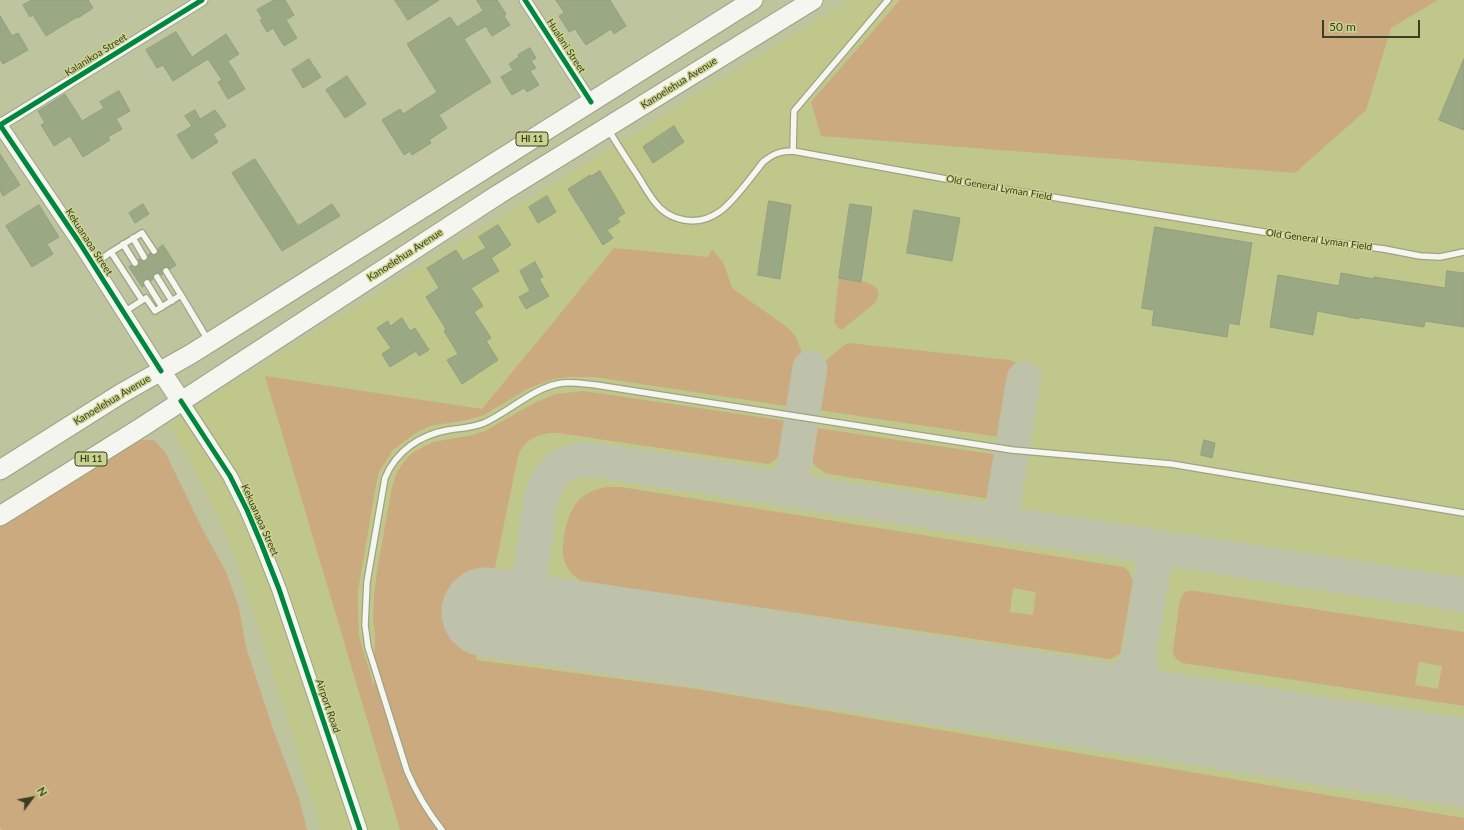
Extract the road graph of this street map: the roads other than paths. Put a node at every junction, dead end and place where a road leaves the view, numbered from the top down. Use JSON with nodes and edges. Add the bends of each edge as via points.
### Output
{"nodes":[{"id":1,"x":202,"y":0,"type":"edge"},
{"id":2,"x":525,"y":0,"type":"edge"},
{"id":3,"x":753,"y":0,"type":"edge"},
{"id":4,"x":813,"y":0,"type":"edge"},
{"id":5,"x":888,"y":0,"type":"edge"},
{"id":6,"x":591,"y":102,"type":"junction"},
{"id":7,"x":0,"y":125,"type":"edge"},
{"id":8,"x":607,"y":128,"type":"junction"},
{"id":9,"x":794,"y":151,"type":"junction"},
{"id":10,"x":133,"y":238,"type":"junction"},
{"id":11,"x":123,"y":244,"type":"junction"},
{"id":12,"x":154,"y":251,"type":"dead end"},
{"id":13,"x":111,"y":252,"type":"junction"},
{"id":14,"x":1464,"y":252,"type":"edge"},
{"id":15,"x":144,"y":257,"type":"dead end"},
{"id":16,"x":135,"y":263,"type":"dead end"},
{"id":17,"x":93,"y":265,"type":"junction"},
{"id":18,"x":166,"y":271,"type":"dead end"},
{"id":19,"x":157,"y":277,"type":"dead end"},
{"id":20,"x":147,"y":283,"type":"dead end"},
{"id":21,"x":181,"y":295,"type":"junction"},
{"id":22,"x":142,"y":300,"type":"junction"},
{"id":23,"x":172,"y":301,"type":"junction"},
{"id":24,"x":162,"y":307,"type":"junction"},
{"id":25,"x":124,"y":312,"type":"junction"},
{"id":26,"x":210,"y":342,"type":"junction"},
{"id":27,"x":161,"y":371,"type":"junction"},
{"id":28,"x":181,"y":401,"type":"junction"},
{"id":29,"x":0,"y":470,"type":"edge"},
{"id":30,"x":1464,"y":513,"type":"edge"},
{"id":31,"x":0,"y":516,"type":"edge"},
{"id":32,"x":279,"y":589,"type":"joint"},
{"id":33,"x":360,"y":830,"type":"edge"},
{"id":34,"x":442,"y":830,"type":"edge"}],
"edges":[{"from":1,"to":7,"type":"street","name":"Kalanikoa Street"},
{"from":2,"to":6,"type":"street","name":"Hualani Street"},
{"from":3,"to":6,"type":"highway","name":"Kanoelehua Avenue","number":"HI 11"},
{"from":4,"to":8,"type":"highway","name":"Kanoelehua Avenue","number":"HI 11"},
{"from":5,"to":9,"type":"lane","via":[[794,111]]},
{"from":6,"to":26,"type":"highway","name":"Kanoelehua Avenue","number":"HI 11"},
{"from":7,"to":17,"type":"street","name":"Kekuanaoa Street"},
{"from":8,"to":9,"type":"lane","name":"Old General Lyman Field","via":[[654,202],[666,213],[686,221],[700,221],[720,212],[771,155],[782,151]]},
{"from":8,"to":28,"type":"highway","name":"Kanoelehua Avenue","number":"HI 11","via":[[499,194]]},
{"from":9,"to":14,"type":"lane","name":"Old General Lyman Field","via":[[1300,238],[1420,256],[1440,257]]},
{"from":10,"to":11,"type":"lane"},
{"from":10,"to":12,"type":"lane","via":[[142,233]]},
{"from":10,"to":15,"type":"lane"},
{"from":11,"to":13,"type":"lane"},
{"from":11,"to":16,"type":"lane"},
{"from":13,"to":17,"type":"lane"},
{"from":13,"to":22,"type":"lane"},
{"from":17,"to":25,"type":"street","name":"Kekuanaoa Street"},
{"from":18,"to":21,"type":"lane"},
{"from":19,"to":23,"type":"lane"},
{"from":20,"to":24,"type":"lane"},
{"from":21,"to":23,"type":"lane"},
{"from":21,"to":26,"type":"lane"},
{"from":22,"to":24,"type":"lane","via":[[146,298],[155,311]]},
{"from":22,"to":25,"type":"lane"},
{"from":23,"to":24,"type":"lane"},
{"from":25,"to":27,"type":"street","name":"Kekuanaoa Street"},
{"from":26,"to":27,"type":"highway","name":"Kanoelehua Avenue","number":"HI 11"},
{"from":27,"to":28,"type":"highway"},
{"from":27,"to":29,"type":"highway","name":"Kanoelehua Avenue","number":"HI 11"},
{"from":28,"to":31,"type":"highway","name":"Kanoelehua Avenue","number":"HI 11"},
{"from":28,"to":32,"type":"street","name":"Kekuanaoa Street","via":[[230,476],[247,510]]},
{"from":30,"to":34,"type":"lane","via":[[1171,464],[1012,450],[596,385],[562,383],[531,395],[484,423],[425,436],[402,451],[385,478],[366,601],[365,625],[368,646],[406,770],[425,808]]},
{"from":32,"to":33,"type":"street","name":"Airport Road"}]}
